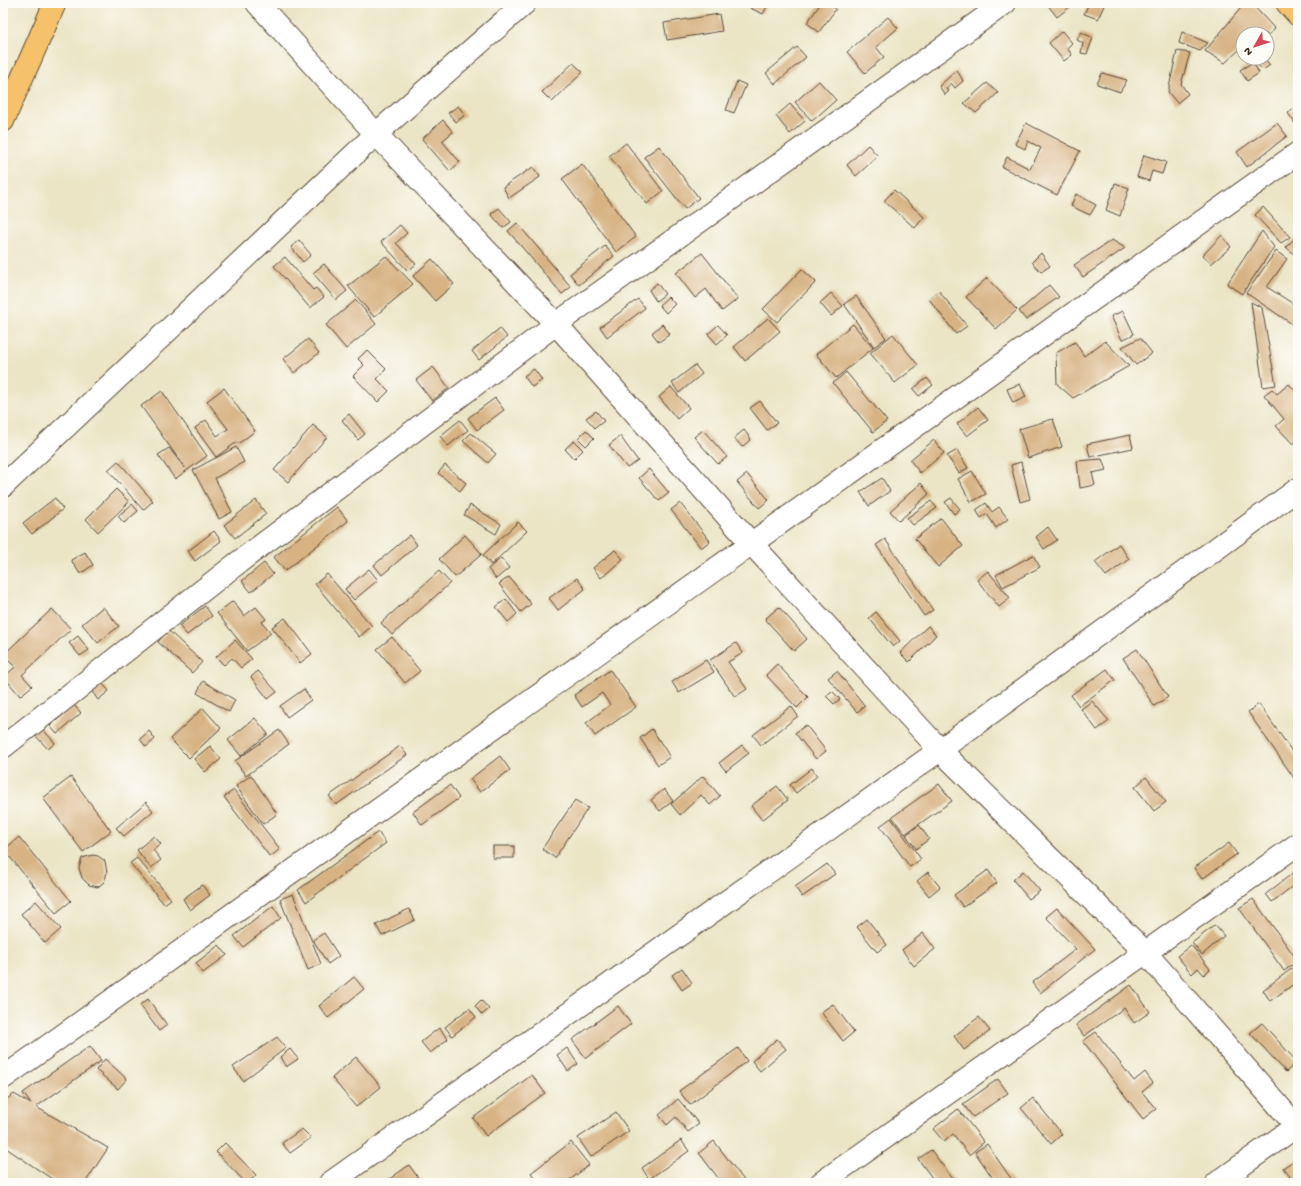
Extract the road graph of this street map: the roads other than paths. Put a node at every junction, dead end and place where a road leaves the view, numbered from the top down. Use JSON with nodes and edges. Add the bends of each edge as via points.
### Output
{"nodes":[{"id":1,"x":55,"y":3,"type":"edge"},
{"id":2,"x":257,"y":3,"type":"edge"},
{"id":3,"x":525,"y":3,"type":"edge"},
{"id":4,"x":1005,"y":3,"type":"edge"},
{"id":5,"x":1287,"y":3,"type":"edge"},
{"id":6,"x":1298,"y":15,"type":"edge"},
{"id":7,"x":3,"y":121,"type":"edge"},
{"id":8,"x":376,"y":134,"type":"junction"},
{"id":9,"x":1298,"y":153,"type":"edge"},
{"id":10,"x":556,"y":324,"type":"junction"},
{"id":11,"x":3,"y":486,"type":"edge"},
{"id":12,"x":1298,"y":489,"type":"edge"},
{"id":13,"x":751,"y":543,"type":"junction"},
{"id":14,"x":3,"y":747,"type":"edge"},
{"id":15,"x":940,"y":750,"type":"junction"},
{"id":16,"x":1298,"y":844,"type":"edge"},
{"id":17,"x":1145,"y":952,"type":"junction"},
{"id":18,"x":3,"y":1078,"type":"edge"},
{"id":19,"x":1297,"y":1127,"type":"edge"},
{"id":20,"x":330,"y":1183,"type":"edge"},
{"id":21,"x":821,"y":1183,"type":"edge"},
{"id":22,"x":1217,"y":1183,"type":"edge"}],
"edges":[{"from":1,"to":7,"type":"main road"},
{"from":2,"to":8,"type":"street"},
{"from":3,"to":8,"type":"street"},
{"from":4,"to":10,"type":"street"},
{"from":5,"to":6,"type":"main road"},
{"from":8,"to":10,"type":"street"},
{"from":8,"to":11,"type":"street"},
{"from":9,"to":13,"type":"street"},
{"from":10,"to":13,"type":"street"},
{"from":10,"to":14,"type":"street","via":[[235,565]]},
{"from":12,"to":15,"type":"street"},
{"from":13,"to":15,"type":"street"},
{"from":13,"to":18,"type":"street"},
{"from":15,"to":17,"type":"street"},
{"from":15,"to":20,"type":"street"},
{"from":16,"to":17,"type":"street"},
{"from":17,"to":19,"type":"street"},
{"from":17,"to":21,"type":"street"},
{"from":19,"to":22,"type":"street"}]}
